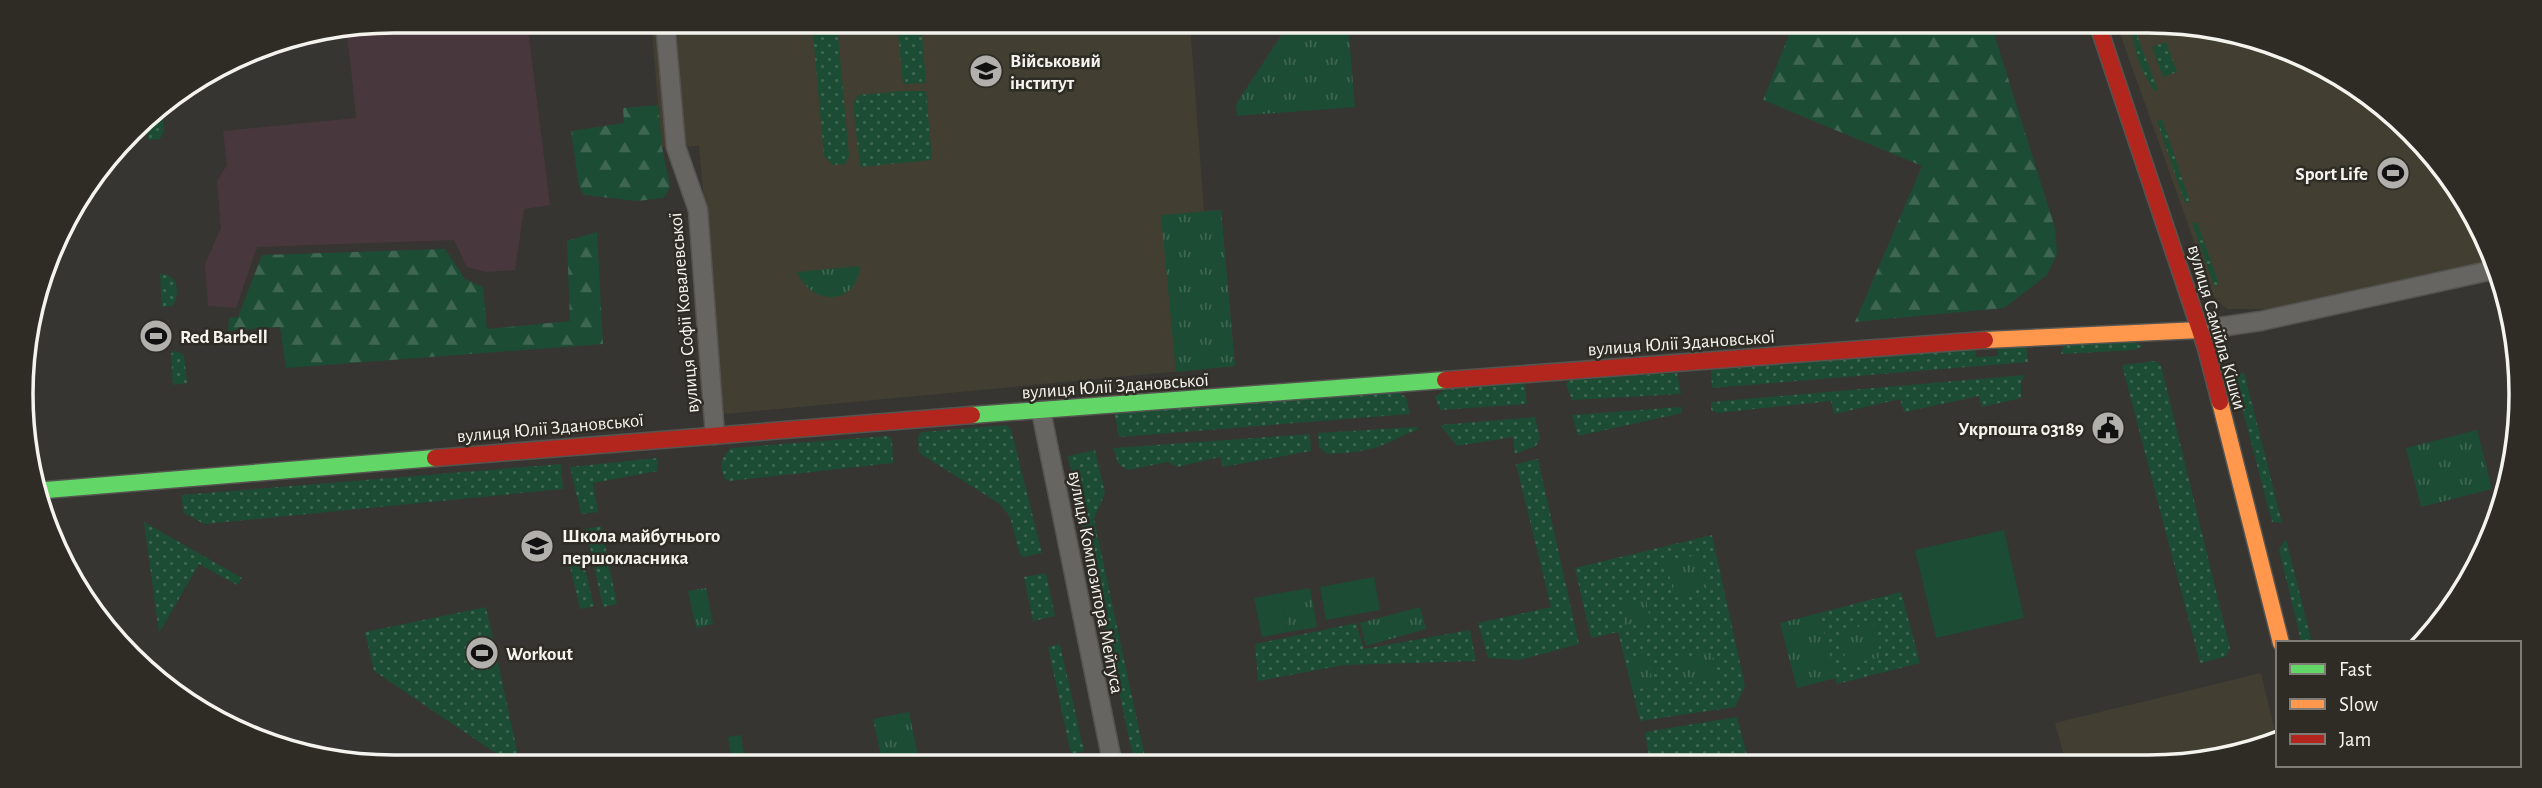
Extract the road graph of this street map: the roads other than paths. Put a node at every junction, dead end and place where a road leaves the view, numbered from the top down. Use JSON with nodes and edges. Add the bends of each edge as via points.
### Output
{"nodes":[{"id":1,"x":666,"y":33,"type":"edge"},
{"id":2,"x":2101,"y":33,"type":"edge"},
{"id":3,"x":2487,"y":271,"type":"edge"},
{"id":4,"x":2200,"y":330,"type":"junction"},
{"id":5,"x":1041,"y":411,"type":"junction"},
{"id":6,"x":715,"y":435,"type":"junction"},
{"id":7,"x":47,"y":490,"type":"edge"},
{"id":8,"x":2279,"y":641,"type":"edge"},
{"id":9,"x":1111,"y":755,"type":"edge"}],
"edges":[{"from":1,"to":6,"type":"street","name":"вулиця Софії Ковалевської","via":[[676,147],[698,210]]},
{"from":2,"to":4,"type":"street","name":"вулиця Самійла Кішки"},
{"from":3,"to":4,"type":"street"},
{"from":4,"to":5,"type":"street","name":"вулиця Юлії Здановської","via":[[1986,340]]},
{"from":4,"to":8,"type":"street","name":"вулиця Самійла Кішки"},
{"from":5,"to":6,"type":"street","name":"вулиця Юлії Здановської"},
{"from":5,"to":9,"type":"street","name":"вулиця Композитора Мейтуса"},
{"from":6,"to":7,"type":"street","name":"вулиця Юлії Здановської"}]}
